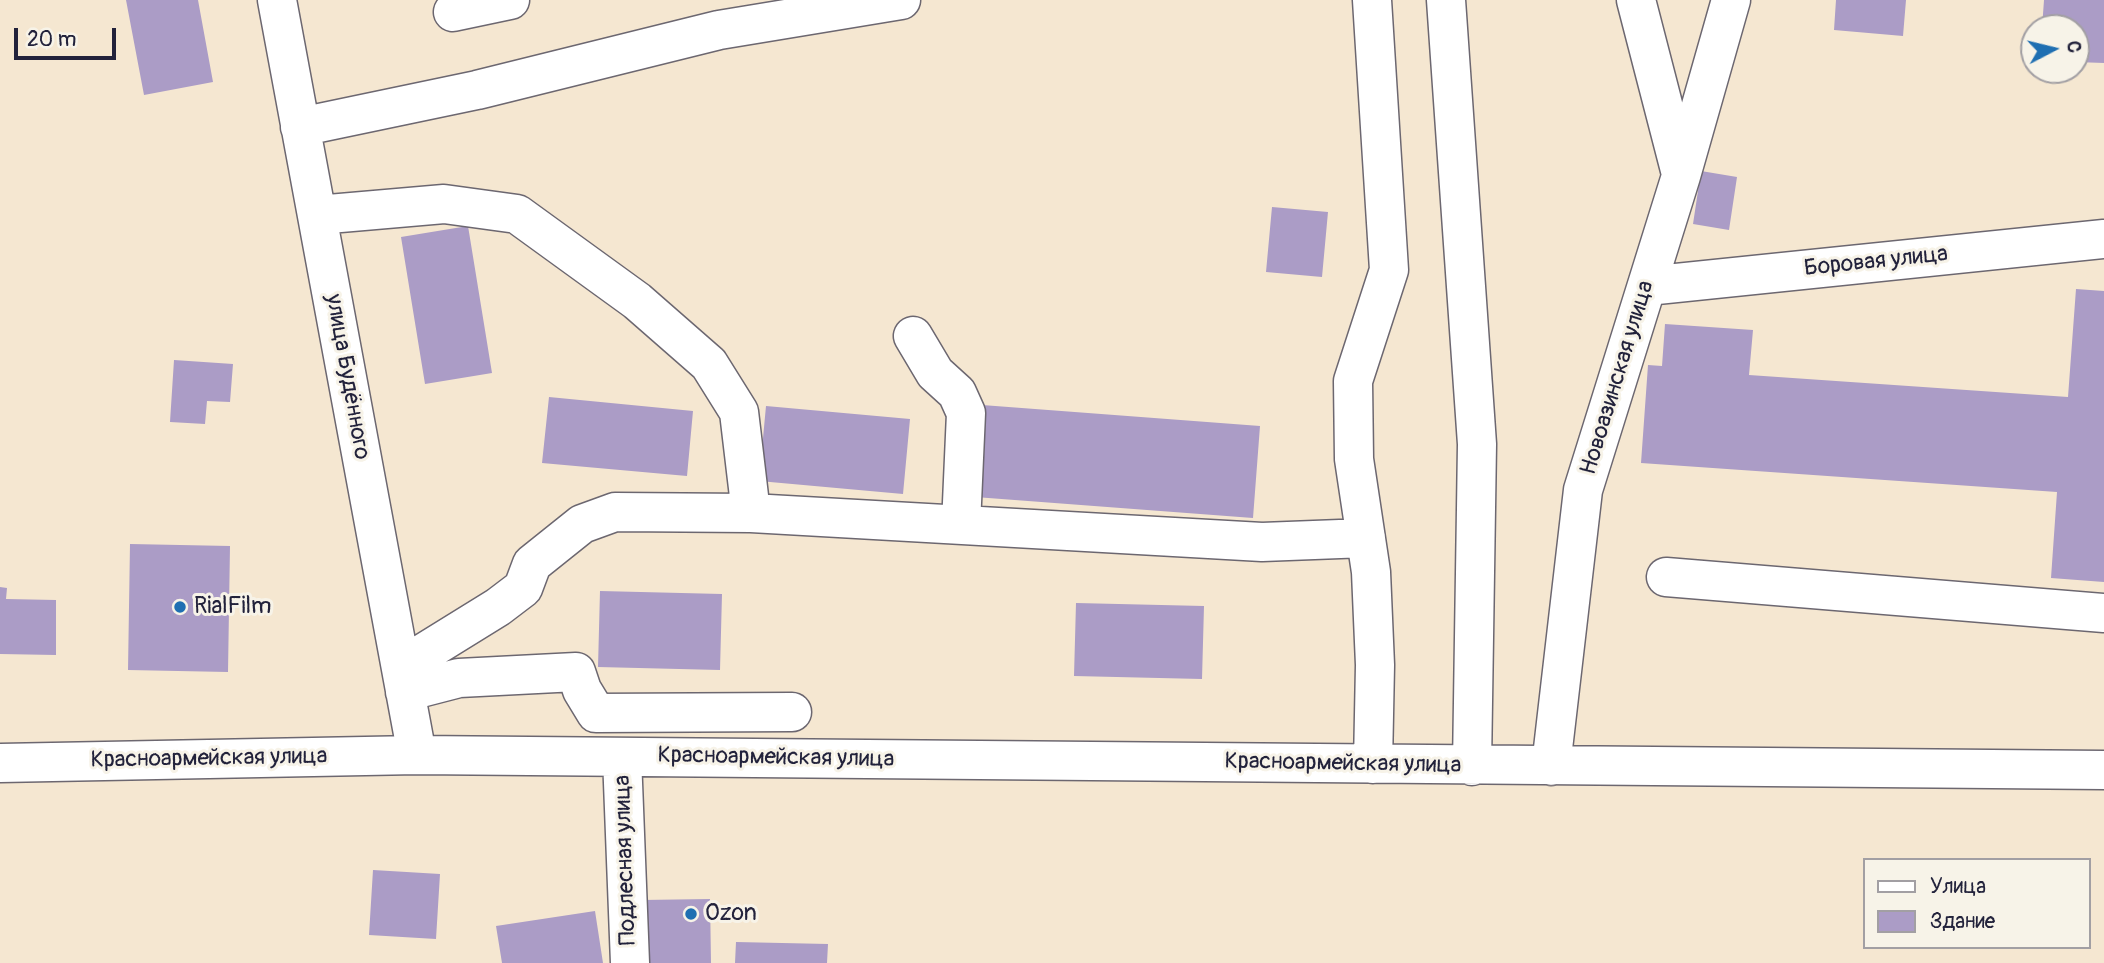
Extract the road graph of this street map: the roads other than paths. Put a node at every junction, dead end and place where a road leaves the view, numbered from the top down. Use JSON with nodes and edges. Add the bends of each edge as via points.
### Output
{"nodes":[{"id":1,"x":277,"y":0,"type":"edge"},
{"id":2,"x":510,"y":0,"type":"edge"},
{"id":3,"x":901,"y":0,"type":"edge"},
{"id":4,"x":1372,"y":0,"type":"edge"},
{"id":5,"x":1446,"y":0,"type":"edge"},
{"id":6,"x":1636,"y":0,"type":"edge"},
{"id":7,"x":1731,"y":0,"type":"edge"},
{"id":8,"x":453,"y":12,"type":"dead end"},
{"id":9,"x":300,"y":127,"type":"junction"},
{"id":10,"x":1681,"y":176,"type":"junction"},
{"id":11,"x":317,"y":215,"type":"junction"},
{"id":12,"x":2104,"y":239,"type":"edge"},
{"id":13,"x":1647,"y":286,"type":"junction"},
{"id":14,"x":913,"y":336,"type":"dead end"},
{"id":15,"x":751,"y":513,"type":"junction"},
{"id":16,"x":961,"y":525,"type":"junction"},
{"id":17,"x":1366,"y":538,"type":"junction"},
{"id":18,"x":1666,"y":577,"type":"dead end"},
{"id":19,"x":2104,"y":613,"type":"edge"},
{"id":20,"x":403,"y":679,"type":"junction"},
{"id":21,"x":792,"y":712,"type":"dead end"},
{"id":22,"x":417,"y":755,"type":"junction"},
{"id":23,"x":622,"y":757,"type":"junction"},
{"id":24,"x":0,"y":763,"type":"edge"},
{"id":25,"x":1373,"y":764,"type":"junction"},
{"id":26,"x":1472,"y":766,"type":"junction"},
{"id":27,"x":1551,"y":766,"type":"junction"},
{"id":28,"x":2104,"y":770,"type":"edge"},
{"id":29,"x":630,"y":963,"type":"edge"}],
"edges":[{"from":1,"to":9,"type":"street","name":"улица Будённого"},
{"from":2,"to":8,"type":"street"},
{"from":3,"to":9,"type":"street","via":[[719,30],[477,90]]},
{"from":4,"to":17,"type":"street","via":[[1389,270],[1353,381],[1354,459]]},
{"from":5,"to":26,"type":"street","via":[[1477,444]]},
{"from":6,"to":10,"type":"street"},
{"from":7,"to":10,"type":"street","name":"Новоазинская улица"},
{"from":9,"to":11,"type":"street","name":"улица Будённого"},
{"from":10,"to":13,"type":"street","name":"Новоазинская улица"},
{"from":11,"to":15,"type":"street","via":[[444,204],[517,214],[637,300],[709,364],[739,412]]},
{"from":11,"to":20,"type":"street","name":"улица Будённого"},
{"from":12,"to":13,"type":"street","name":"Боровая улица"},
{"from":13,"to":27,"type":"street","name":"Новоазинская улица","via":[[1583,490]]},
{"from":14,"to":16,"type":"street","via":[[934,373],[957,393],[966,413]]},
{"from":15,"to":16,"type":"street"},
{"from":15,"to":20,"type":"street","via":[[615,512],[582,524],[532,564],[523,588]]},
{"from":16,"to":17,"type":"street","via":[[1262,542]]},
{"from":17,"to":25,"type":"street","via":[[1375,665]]},
{"from":18,"to":19,"type":"street"},
{"from":20,"to":21,"type":"street","via":[[576,672],[596,713]]},
{"from":20,"to":22,"type":"street","name":"улица Будённого"},
{"from":22,"to":23,"type":"street","name":"Красноармейская улица"},
{"from":22,"to":24,"type":"street","name":"Красноармейская улица"},
{"from":23,"to":25,"type":"street","name":"Красноармейская улица"},
{"from":23,"to":29,"type":"street","name":"Подлесная улица"},
{"from":25,"to":26,"type":"street","name":"Красноармейская улица"},
{"from":26,"to":27,"type":"street","name":"Красноармейская улица"},
{"from":27,"to":28,"type":"street","name":"Красноармейская улица"}]}
